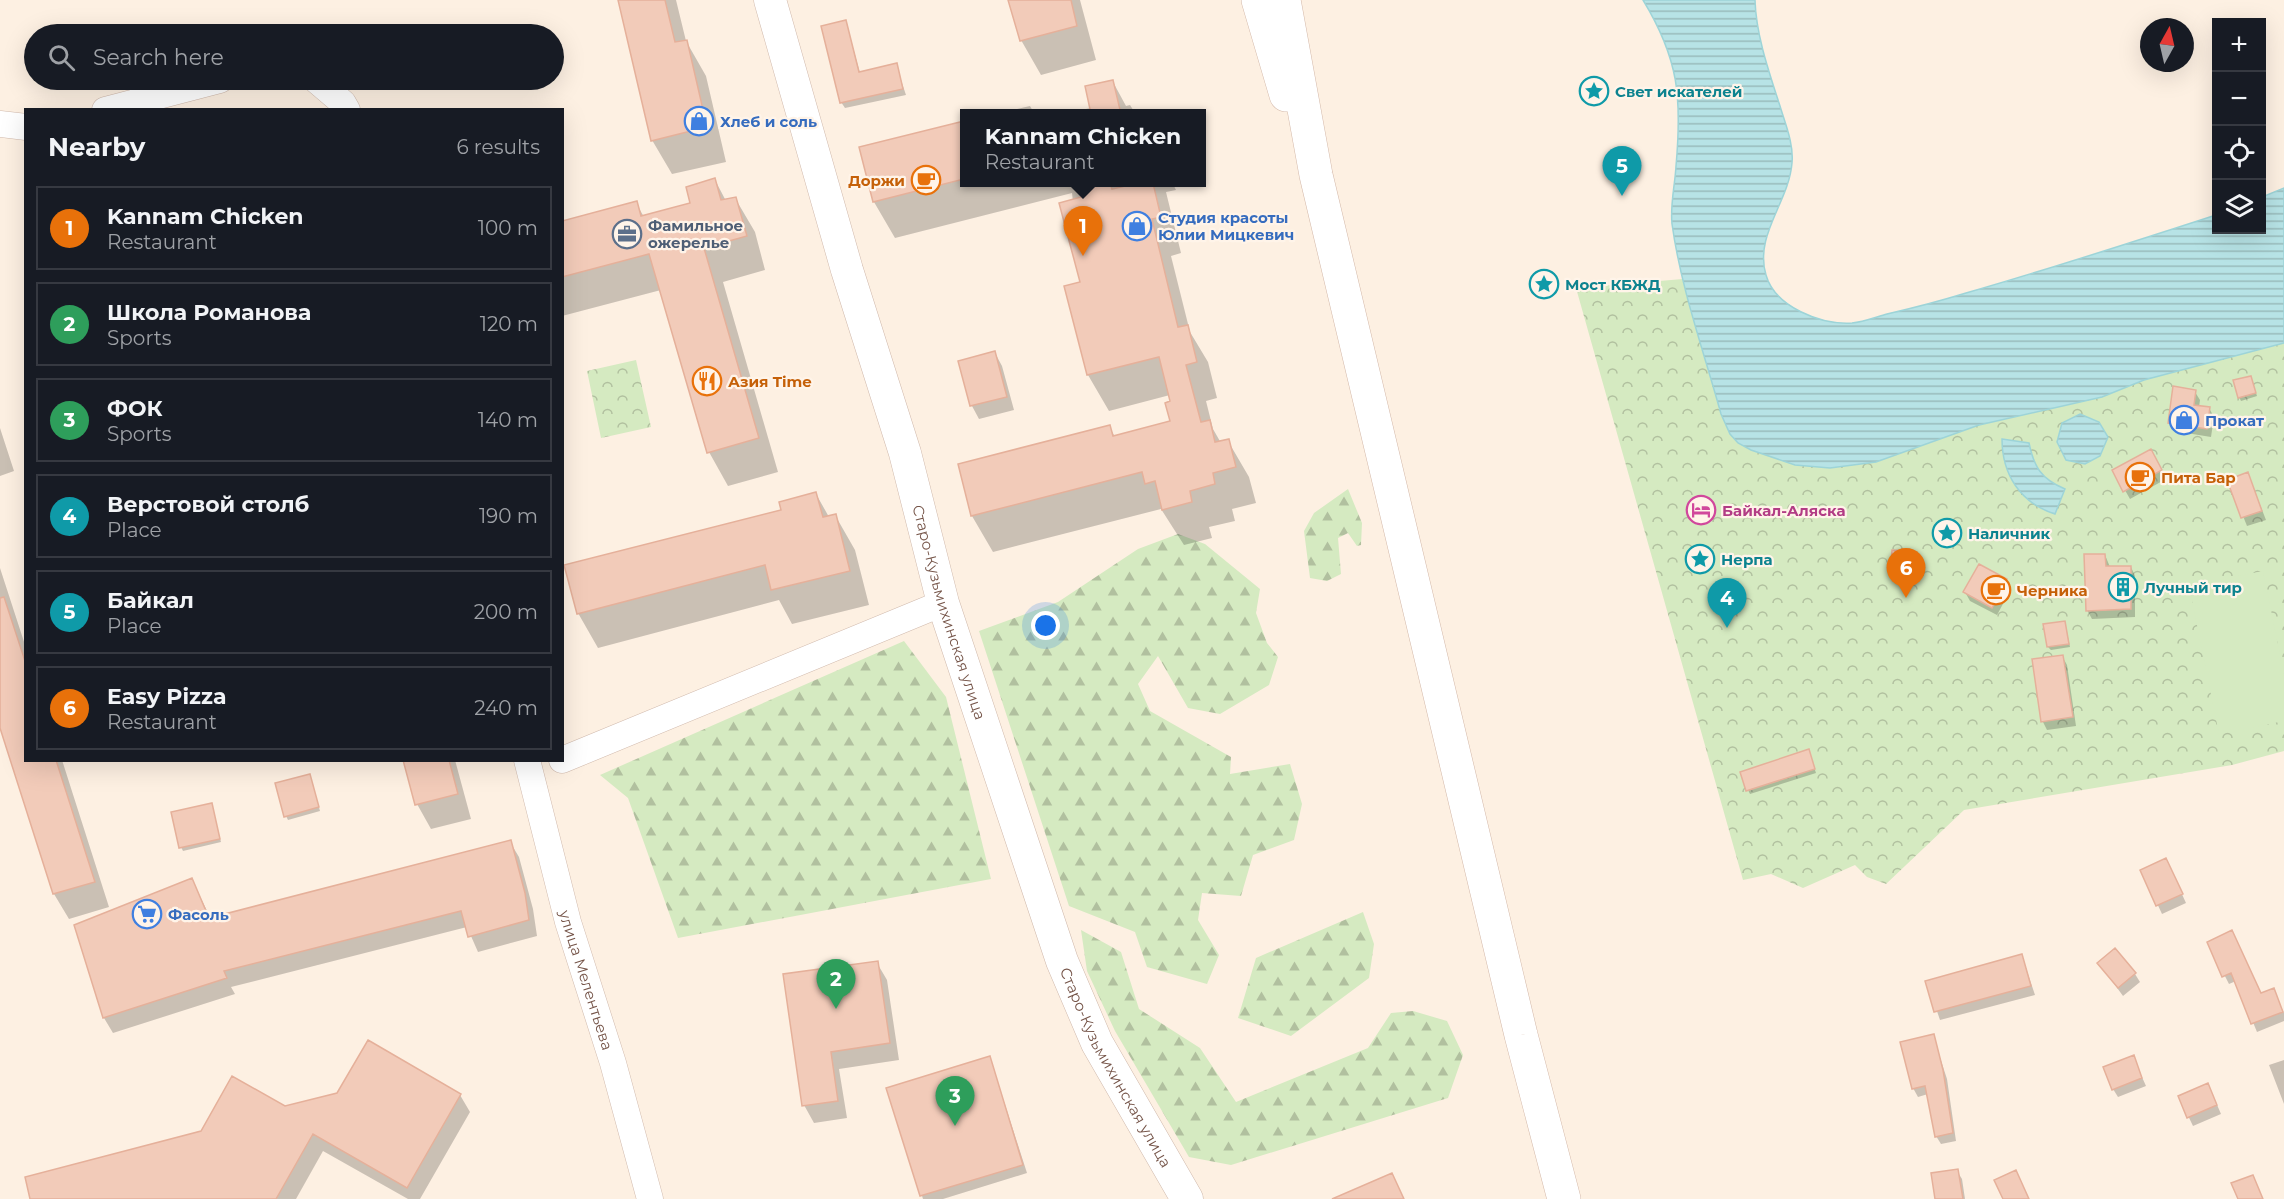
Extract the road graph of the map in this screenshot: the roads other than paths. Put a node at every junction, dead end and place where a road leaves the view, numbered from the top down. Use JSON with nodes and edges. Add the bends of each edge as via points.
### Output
{"nodes":[{"id":1,"x":770,"y":0,"type":"edge"},
{"id":2,"x":1258,"y":0,"type":"edge"},
{"id":3,"x":1284,"y":0,"type":"edge"},
{"id":4,"x":182,"y":90,"type":"edge"},
{"id":5,"x":328,"y":90,"type":"edge"},
{"id":6,"x":113,"y":108,"type":"edge"},
{"id":7,"x":346,"y":108,"type":"edge"},
{"id":8,"x":0,"y":124,"type":"edge"},
{"id":9,"x":24,"y":127,"type":"edge"},
{"id":10,"x":1316,"y":175,"type":"junction"},
{"id":11,"x":943,"y":603,"type":"junction"},
{"id":12,"x":564,"y":759,"type":"edge"},
{"id":13,"x":551,"y":762,"type":"edge"},
{"id":14,"x":528,"y":766,"type":"edge"},
{"id":15,"x":1181,"y":1198,"type":"edge"},
{"id":16,"x":650,"y":1199,"type":"edge"},
{"id":17,"x":1564,"y":1199,"type":"edge"}],
"edges":[{"from":1,"to":11,"type":"street","name":"Старо-Кузьмихинская улица","via":[[904,453]]},
{"from":2,"to":10,"type":"main road","via":[[1279,74]]},
{"from":3,"to":10,"type":"main road"},
{"from":4,"to":6,"type":"street"},
{"from":5,"to":7,"type":"street"},
{"from":8,"to":9,"type":"street"},
{"from":10,"to":17,"type":"main road","via":[[1521,1035]]},
{"from":11,"to":12,"type":"street"},
{"from":11,"to":15,"type":"street","name":"Старо-Кузьмихинская улица","via":[[1082,1013]]},
{"from":13,"to":14,"type":"street"},
{"from":14,"to":16,"type":"street","name":"улица Мелентьева","via":[[568,922],[613,1063]]}]}
